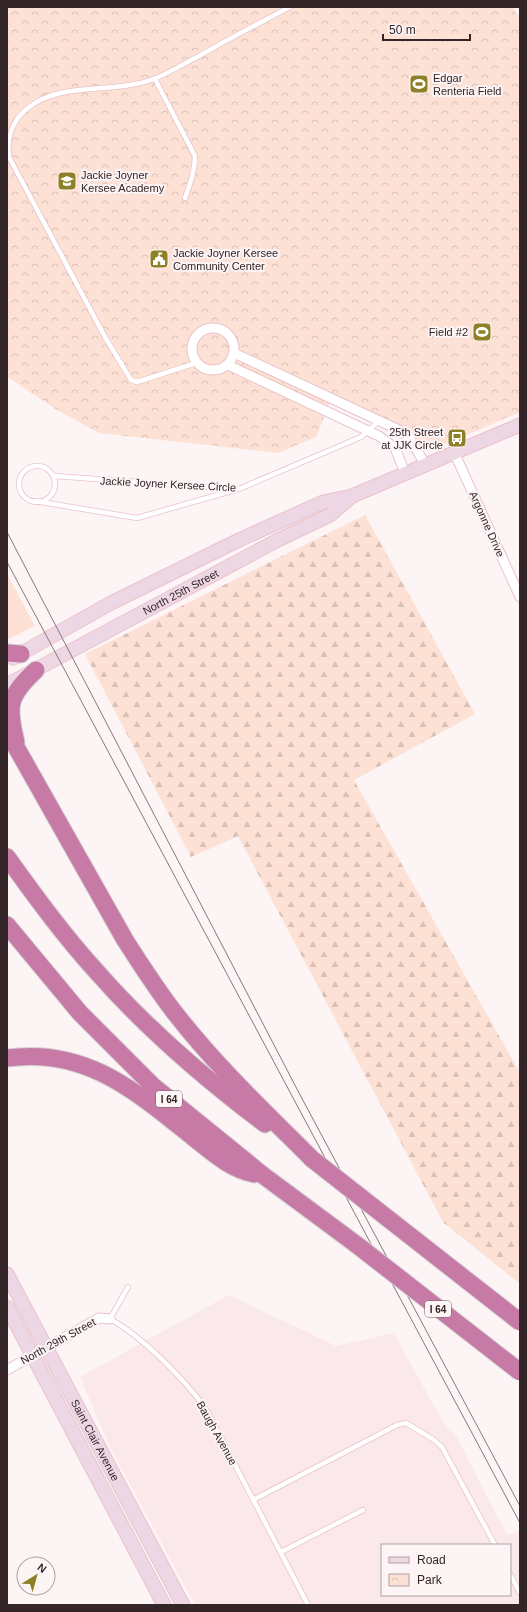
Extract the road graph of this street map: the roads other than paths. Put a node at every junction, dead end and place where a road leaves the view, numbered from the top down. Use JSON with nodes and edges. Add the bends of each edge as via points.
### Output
{"nodes":[{"id":1,"x":290,"y":7,"type":"edge"},
{"id":2,"x":155,"y":79,"type":"junction"},
{"id":3,"x":185,"y":198,"type":"dead end"},
{"id":4,"x":234,"y":353,"type":"junction"},
{"id":5,"x":196,"y":363,"type":"junction"},
{"id":6,"x":228,"y":365,"type":"junction"},
{"id":7,"x":379,"y":421,"type":"junction"},
{"id":8,"x":520,"y":425,"type":"edge"},
{"id":9,"x":368,"y":431,"type":"junction"},
{"id":10,"x":454,"y":452,"type":"junction"},
{"id":11,"x":425,"y":464,"type":"junction"},
{"id":12,"x":405,"y":473,"type":"junction"},
{"id":13,"x":54,"y":476,"type":"junction"},
{"id":14,"x":238,"y":489,"type":"junction"},
{"id":15,"x":352,"y":496,"type":"junction"},
{"id":16,"x":35,"y":501,"type":"junction"},
{"id":17,"x":520,"y":597,"type":"edge"},
{"id":18,"x":12,"y":656,"type":"edge"},
{"id":19,"x":36,"y":670,"type":"junction"},
{"id":20,"x":7,"y":685,"type":"edge"},
{"id":21,"x":7,"y":731,"type":"edge"},
{"id":22,"x":17,"y":748,"type":"junction"},
{"id":23,"x":7,"y":857,"type":"edge"},
{"id":24,"x":7,"y":925,"type":"edge"},
{"id":25,"x":7,"y":1058,"type":"edge"},
{"id":26,"x":312,"y":1159,"type":"junction"},
{"id":27,"x":264,"y":1176,"type":"junction"},
{"id":28,"x":7,"y":1274,"type":"edge"},
{"id":29,"x":128,"y":1287,"type":"dead end"},
{"id":30,"x":7,"y":1307,"type":"edge"},
{"id":31,"x":110,"y":1319,"type":"junction"},
{"id":32,"x":520,"y":1322,"type":"edge"},
{"id":33,"x":45,"y":1348,"type":"junction"},
{"id":34,"x":32,"y":1355,"type":"junction"},
{"id":35,"x":7,"y":1370,"type":"edge"},
{"id":36,"x":520,"y":1372,"type":"edge"},
{"id":37,"x":253,"y":1500,"type":"junction"},
{"id":38,"x":363,"y":1510,"type":"dead end"},
{"id":39,"x":494,"y":1544,"type":"edge"},
{"id":40,"x":281,"y":1552,"type":"junction"},
{"id":41,"x":511,"y":1576,"type":"edge"},
{"id":42,"x":520,"y":1593,"type":"edge"},
{"id":43,"x":164,"y":1605,"type":"edge"},
{"id":44,"x":182,"y":1605,"type":"edge"},
{"id":45,"x":308,"y":1605,"type":"edge"}],
"edges":[{"from":1,"to":2,"type":"lane"},
{"from":2,"to":3,"type":"lane","via":[[195,156],[194,173]]},
{"from":2,"to":5,"type":"lane","via":[[112,88],[53,95],[36,102],[20,116],[10,132],[9,157],[130,380],[138,382]]},
{"from":4,"to":5,"type":"street","via":[[233,340],[227,332],[212,327],[202,330],[193,340],[191,350]]},
{"from":4,"to":6,"type":"street"},
{"from":4,"to":7,"type":"street"},
{"from":5,"to":6,"type":"street","via":[[206,369],[215,370]]},
{"from":6,"to":9,"type":"street"},
{"from":7,"to":9,"type":"lane","name":"Jackie Joyner Kersee Circle"},
{"from":7,"to":11,"type":"street","via":[[409,437]]},
{"from":8,"to":10,"type":"main road","name":"North 25th Street"},
{"from":9,"to":12,"type":"street","via":[[395,448]]},
{"from":9,"to":14,"type":"lane","name":"Jackie Joyner Kersee Circle","via":[[360,437]]},
{"from":10,"to":11,"type":"main road","name":"North 25th Street"},
{"from":10,"to":17,"type":"street","name":"Argonne Drive"},
{"from":11,"to":12,"type":"main road","name":"North 25th Street"},
{"from":12,"to":15,"type":"main road","name":"North 25th Street"},
{"from":13,"to":14,"type":"lane","name":"Jackie Joyner Kersee Circle"},
{"from":13,"to":16,"type":"lane","via":[[55,487],[50,496],[42,501]]},
{"from":13,"to":16,"type":"lane","via":[[50,470],[38,466],[23,473],[20,478],[21,492]]},
{"from":14,"to":16,"type":"lane","via":[[137,518]]},
{"from":15,"to":18,"type":"main road","name":"North 25th Street","via":[[322,502],[184,565]]},
{"from":15,"to":19,"type":"main road","name":"North 25th Street","via":[[330,515],[269,544]]},
{"from":19,"to":20,"type":"main road","name":"North 25th Street"},
{"from":19,"to":22,"type":"highway","via":[[15,694],[10,705],[10,718]]},
{"from":21,"to":22,"type":"highway"},
{"from":22,"to":26,"type":"highway","via":[[125,940],[157,989],[228,1074]]},
{"from":23,"to":26,"type":"highway","via":[[91,966],[146,1024],[215,1085]]},
{"from":24,"to":27,"type":"highway","number":"I 64","via":[[80,1013],[133,1067]]},
{"from":25,"to":27,"type":"highway","via":[[45,1055],[69,1060],[106,1074],[153,1106],[226,1164]]},
{"from":26,"to":32,"type":"highway","bridge":true},
{"from":27,"to":36,"type":"highway","number":"I 64","bridge":true},
{"from":28,"to":33,"type":"main road","name":"Saint Clair Avenue"},
{"from":29,"to":31,"type":"lane"},
{"from":30,"to":34,"type":"main road","name":"Saint Clair Avenue"},
{"from":31,"to":33,"type":"street","name":"North 29th Street","via":[[99,1318]]},
{"from":31,"to":37,"type":"lane","name":"Baugh Avenue","via":[[131,1332],[198,1398]]},
{"from":33,"to":34,"type":"street","name":"North 29th Street"},
{"from":33,"to":44,"type":"main road","name":"Saint Clair Avenue"},
{"from":34,"to":35,"type":"street","name":"North 29th Street"},
{"from":34,"to":43,"type":"main road","name":"Saint Clair Avenue"},
{"from":37,"to":39,"type":"lane","via":[[397,1425],[406,1423],[442,1447]]},
{"from":37,"to":40,"type":"lane","name":"Baugh Avenue"},
{"from":38,"to":40,"type":"lane"},
{"from":40,"to":45,"type":"lane","name":"Baugh Avenue"},
{"from":41,"to":42,"type":"lane"}]}
